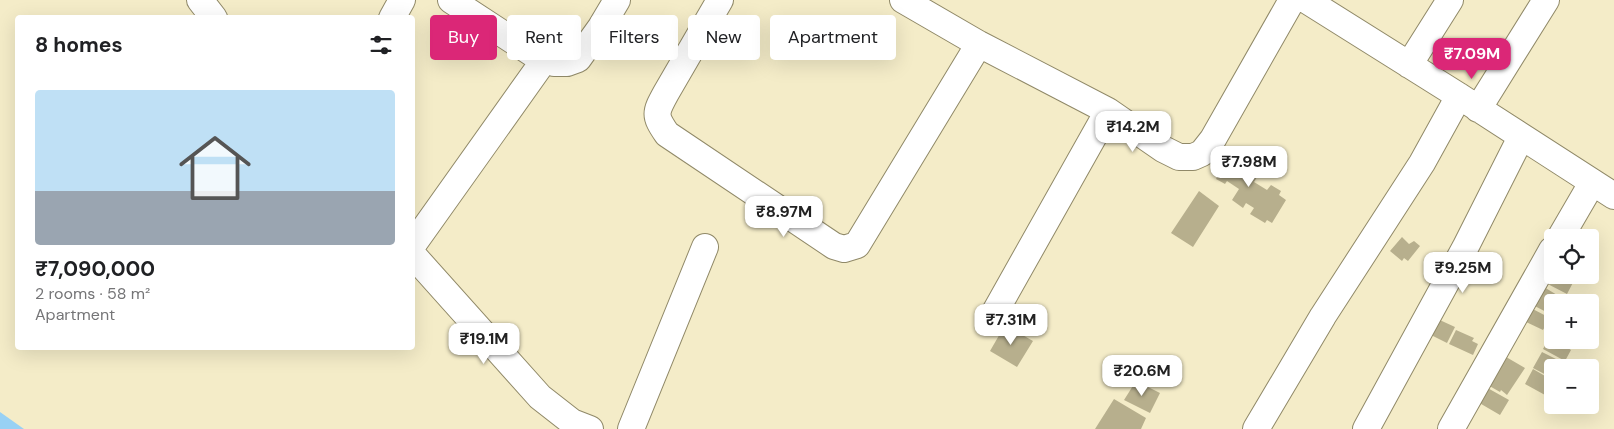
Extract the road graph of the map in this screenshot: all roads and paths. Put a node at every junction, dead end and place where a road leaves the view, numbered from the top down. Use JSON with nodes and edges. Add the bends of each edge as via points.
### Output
{"nodes":[{"id":1,"x":200,"y":0,"type":"edge"},
{"id":2,"x":402,"y":0,"type":"edge"},
{"id":3,"x":451,"y":0,"type":"edge"},
{"id":4,"x":617,"y":0,"type":"edge"},
{"id":5,"x":720,"y":0,"type":"edge"},
{"id":6,"x":903,"y":0,"type":"edge"},
{"id":7,"x":1292,"y":0,"type":"edge"},
{"id":8,"x":1306,"y":0,"type":"edge"},
{"id":9,"x":1450,"y":0,"type":"edge"},
{"id":10,"x":1546,"y":0,"type":"edge"},
{"id":11,"x":212,"y":15,"type":"edge"},
{"id":12,"x":394,"y":15,"type":"edge"},
{"id":13,"x":507,"y":37,"type":"edge"},
{"id":14,"x":979,"y":44,"type":"junction"},
{"id":15,"x":581,"y":55,"type":"edge"},
{"id":16,"x":544,"y":60,"type":"edge"},
{"id":17,"x":547,"y":60,"type":"edge"},
{"id":18,"x":575,"y":60,"type":"edge"},
{"id":19,"x":1409,"y":65,"type":"junction"},
{"id":20,"x":1469,"y":102,"type":"junction"},
{"id":21,"x":1108,"y":111,"type":"junction"},
{"id":22,"x":1521,"y":137,"type":"junction"},
{"id":23,"x":1592,"y":182,"type":"junction"},
{"id":24,"x":1614,"y":196,"type":"edge"},
{"id":25,"x":1565,"y":229,"type":"edge"},
{"id":26,"x":415,"y":242,"type":"edge"},
{"id":27,"x":705,"y":247,"type":"dead end"},
{"id":28,"x":415,"y":257,"type":"edge"},
{"id":29,"x":1544,"y":264,"type":"edge"},
{"id":30,"x":992,"y":319,"type":"dead end"},
{"id":31,"x":575,"y":427,"type":"edge"},
{"id":32,"x":631,"y":429,"type":"edge"},
{"id":33,"x":1256,"y":429,"type":"edge"},
{"id":34,"x":1366,"y":429,"type":"edge"},
{"id":35,"x":1451,"y":429,"type":"edge"}],
"edges":[{"from":1,"to":11,"type":"street"},
{"from":2,"to":12,"type":"street"},
{"from":3,"to":13,"type":"street"},
{"from":4,"to":15,"type":"street"},
{"from":5,"to":14,"type":"street","via":[[658,108],[657,120],[667,134],[834,246],[844,249],[857,245]]},
{"from":6,"to":14,"type":"street"},
{"from":7,"to":21,"type":"street","via":[[1202,153],[1179,157]]},
{"from":8,"to":19,"type":"street"},
{"from":9,"to":19,"type":"street"},
{"from":10,"to":20,"type":"street"},
{"from":14,"to":21,"type":"street"},
{"from":16,"to":26,"type":"street"},
{"from":17,"to":18,"type":"street","via":[[554,63]]},
{"from":19,"to":20,"type":"street"},
{"from":20,"to":22,"type":"street"},
{"from":20,"to":33,"type":"street","via":[[1422,163],[1323,316]]},
{"from":21,"to":30,"type":"street"},
{"from":22,"to":23,"type":"street"},
{"from":22,"to":34,"type":"street"},
{"from":23,"to":24,"type":"street"},
{"from":23,"to":25,"type":"street"},
{"from":27,"to":32,"type":"street"},
{"from":28,"to":31,"type":"street","via":[[540,397]]},
{"from":29,"to":35,"type":"street"}]}
